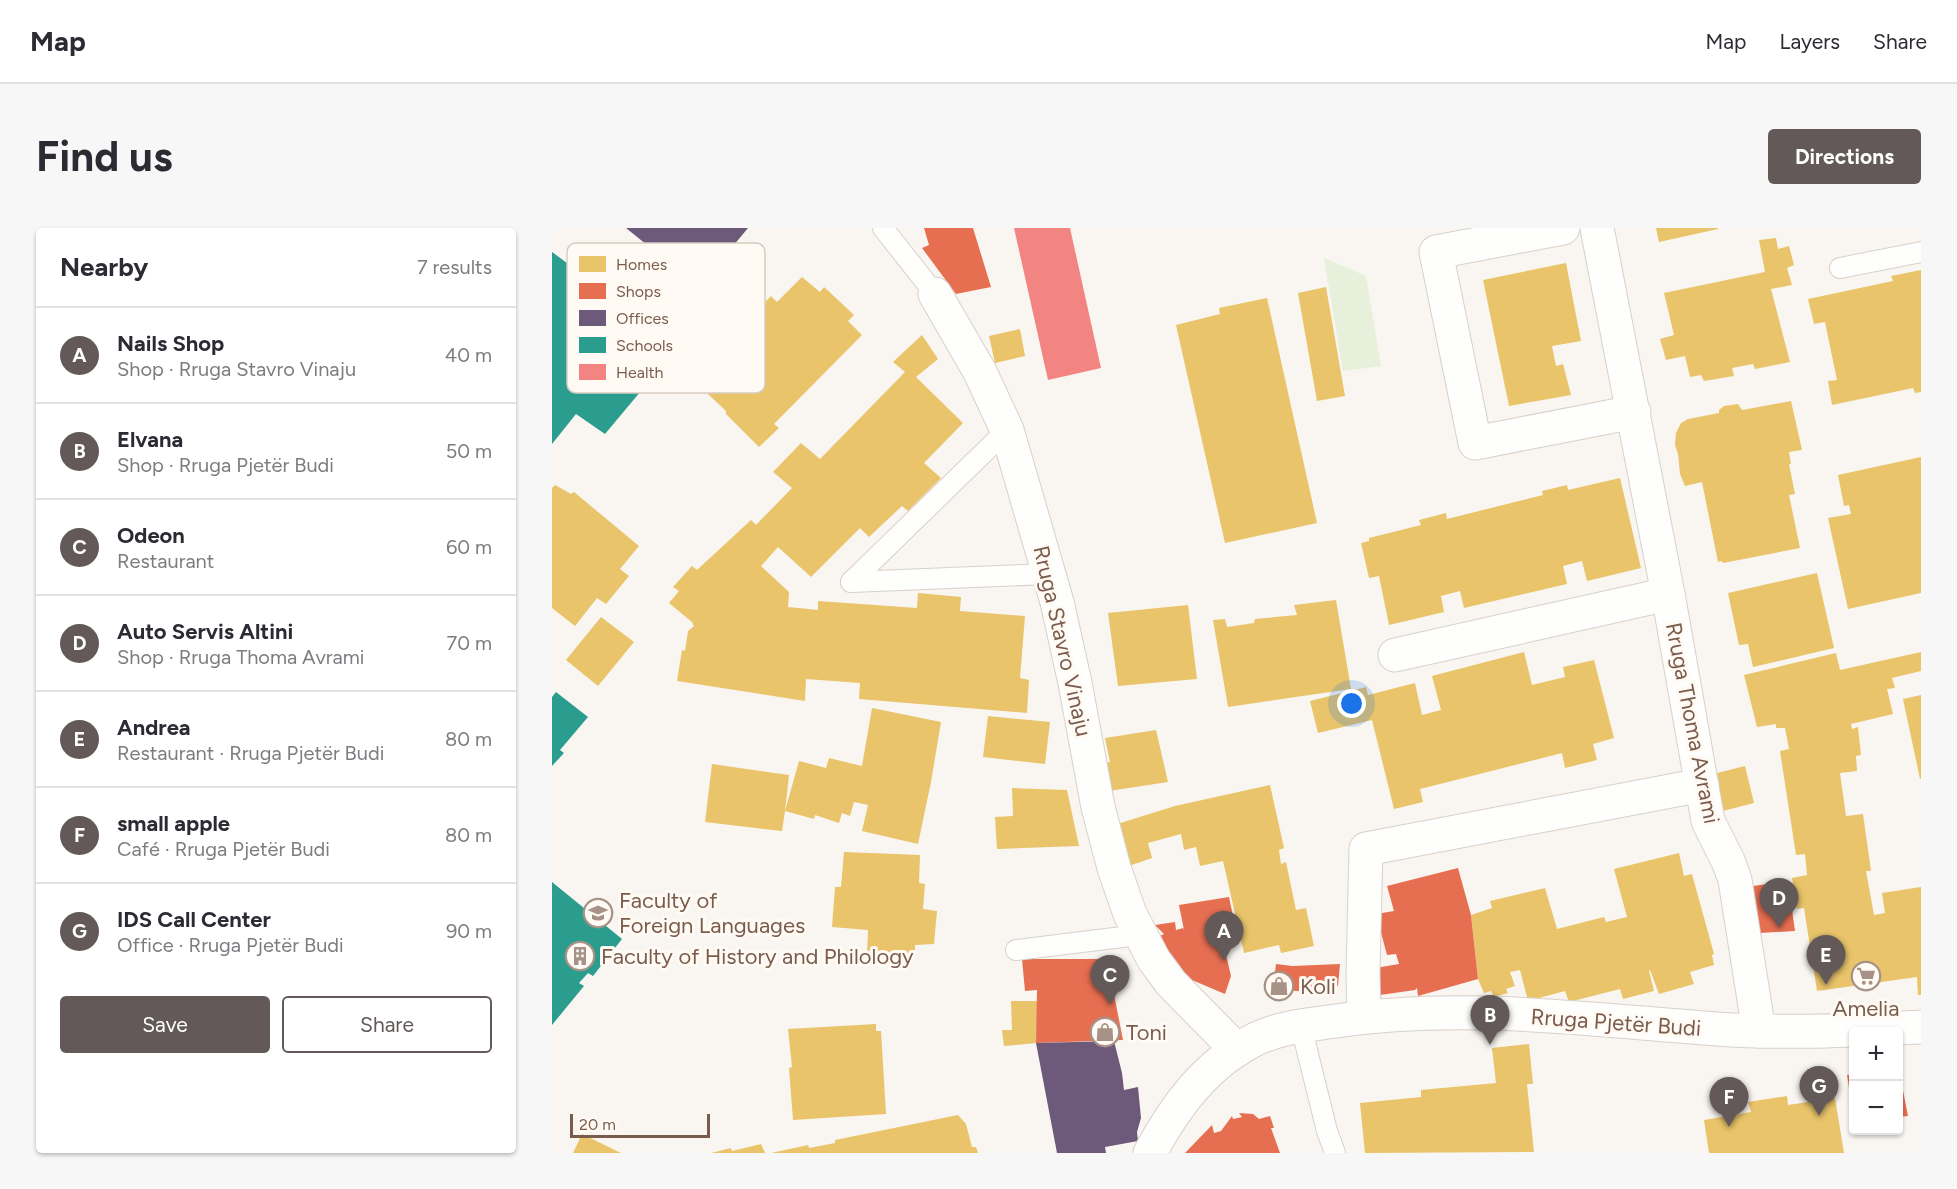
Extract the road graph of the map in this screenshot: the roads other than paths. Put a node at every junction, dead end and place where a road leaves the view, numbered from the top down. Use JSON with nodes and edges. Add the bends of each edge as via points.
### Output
{"nodes":[{"id":1,"x":883,"y":228,"type":"edge"},
{"id":2,"x":1563,"y":228,"type":"edge"},
{"id":3,"x":1598,"y":228,"type":"edge"},
{"id":4,"x":1921,"y":252,"type":"edge"},
{"id":5,"x":1840,"y":268,"type":"dead end"},
{"id":6,"x":935,"y":294,"type":"joint"},
{"id":7,"x":1634,"y":412,"type":"junction"},
{"id":8,"x":1007,"y":430,"type":"junction"},
{"id":9,"x":1050,"y":574,"type":"junction"},
{"id":10,"x":1668,"y":594,"type":"junction"},
{"id":11,"x":1395,"y":655,"type":"dead end"},
{"id":12,"x":1701,"y":785,"type":"junction"},
{"id":13,"x":1139,"y":934,"type":"junction"},
{"id":14,"x":1016,"y":950,"type":"dead end"},
{"id":15,"x":1364,"y":1017,"type":"junction"},
{"id":16,"x":1301,"y":1026,"type":"junction"},
{"id":17,"x":1921,"y":1027,"type":"edge"},
{"id":18,"x":1758,"y":1031,"type":"junction"},
{"id":19,"x":1237,"y":1050,"type":"junction"},
{"id":20,"x":1150,"y":1153,"type":"edge"},
{"id":21,"x":1335,"y":1153,"type":"edge"}],
"edges":[{"from":1,"to":6,"type":"lane","name":"Rruga Stavro Vinaju"},
{"from":2,"to":7,"type":"street","via":[[1436,252],[1475,443]]},
{"from":3,"to":7,"type":"street","name":"Rruga Thoma Avrami"},
{"from":4,"to":5,"type":"lane"},
{"from":6,"to":8,"type":"street","name":"Rruga Stavro Vinaju","via":[[980,372]]},
{"from":7,"to":10,"type":"street","name":"Rruga Thoma Avrami"},
{"from":8,"to":9,"type":"street","name":"Rruga Stavro Vinaju"},
{"from":8,"to":9,"type":"lane","via":[[851,582]]},
{"from":9,"to":13,"type":"street","name":"Rruga Stavro Vinaju","via":[[1098,807],[1114,868]]},
{"from":10,"to":11,"type":"street"},
{"from":10,"to":12,"type":"street","name":"Rruga Thoma Avrami"},
{"from":12,"to":15,"type":"street","via":[[1366,849]]},
{"from":12,"to":18,"type":"street","name":"Rruga Thoma Avrami","via":[[1708,821],[1735,880]]},
{"from":13,"to":14,"type":"lane"},
{"from":13,"to":19,"type":"street","name":"Rruga Stavro Vinaju","via":[[1170,983]]},
{"from":15,"to":16,"type":"street","name":"Rruga Pjetër Budi"},
{"from":15,"to":18,"type":"street","name":"Rruga Pjetër Budi","via":[[1468,1012]]},
{"from":16,"to":19,"type":"street","name":"Rruga Pjetër Budi","via":[[1257,1039]]},
{"from":16,"to":21,"type":"lane"},
{"from":17,"to":18,"type":"street","name":"Rruga Pjetër Budi"},
{"from":19,"to":20,"type":"street","name":"Rruga Pjetër Budi","via":[[1184,1097]]}]}
